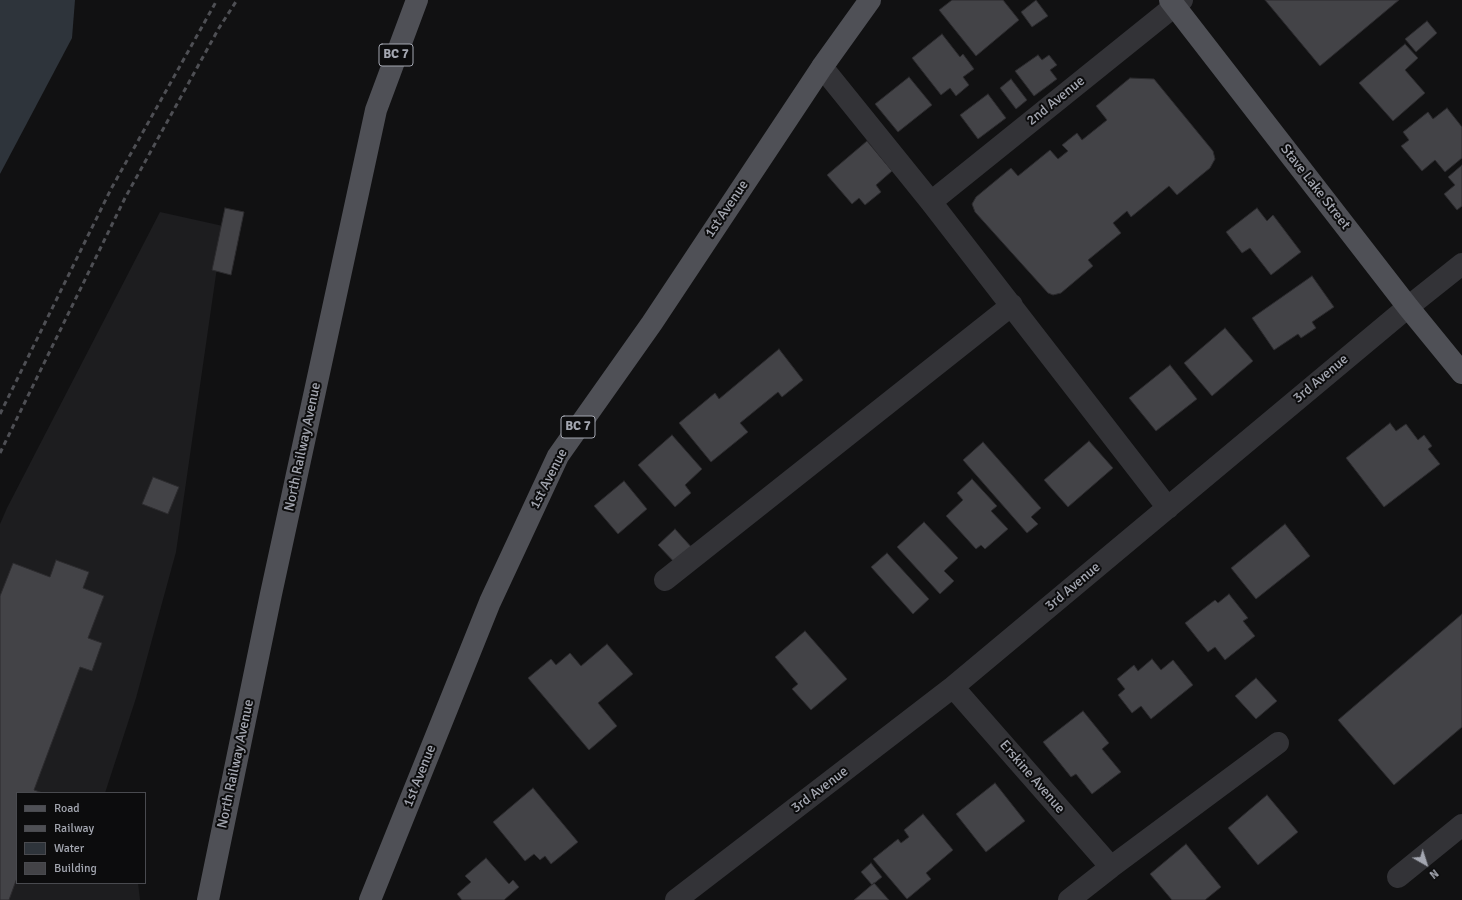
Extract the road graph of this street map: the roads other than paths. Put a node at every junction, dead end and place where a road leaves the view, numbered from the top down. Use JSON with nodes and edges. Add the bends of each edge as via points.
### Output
{"nodes":[{"id":1,"x":417,"y":0,"type":"edge"},
{"id":2,"x":870,"y":0,"type":"edge"},
{"id":3,"x":1175,"y":2,"type":"edge"},
{"id":4,"x":822,"y":67,"type":"junction"},
{"id":5,"x":931,"y":202,"type":"junction"},
{"id":6,"x":1462,"y":264,"type":"edge"},
{"id":7,"x":1012,"y":305,"type":"junction"},
{"id":8,"x":1408,"y":307,"type":"junction"},
{"id":9,"x":1462,"y":373,"type":"edge"},
{"id":10,"x":1168,"y":508,"type":"junction"},
{"id":11,"x":665,"y":580,"type":"dead end"},
{"id":12,"x":953,"y":687,"type":"junction"},
{"id":13,"x":1278,"y":743,"type":"dead end"},
{"id":14,"x":1462,"y":825,"type":"edge"},
{"id":15,"x":1111,"y":867,"type":"junction"},
{"id":16,"x":1398,"y":877,"type":"dead end"},
{"id":17,"x":208,"y":900,"type":"edge"},
{"id":18,"x":370,"y":900,"type":"edge"},
{"id":19,"x":676,"y":900,"type":"edge"},
{"id":20,"x":1069,"y":900,"type":"edge"}],
"edges":[{"from":1,"to":17,"type":"main road","name":"North Railway Avenue","number":"BC 7","via":[[376,110],[271,594]]},
{"from":2,"to":4,"type":"main road","name":"1st Avenue","number":"BC 7"},
{"from":3,"to":5,"type":"street","name":"2nd Avenue"},
{"from":3,"to":8,"type":"main road","name":"Stave Lake Street"},
{"from":4,"to":5,"type":"street"},
{"from":4,"to":18,"type":"main road","name":"1st Avenue","number":"BC 7","via":[[652,323],[558,456],[490,602]]},
{"from":5,"to":7,"type":"street"},
{"from":6,"to":8,"type":"street","name":"3rd Avenue"},
{"from":7,"to":10,"type":"street"},
{"from":7,"to":11,"type":"street"},
{"from":8,"to":9,"type":"main road","name":"Stave Lake Street"},
{"from":8,"to":10,"type":"street","name":"3rd Avenue"},
{"from":10,"to":12,"type":"street","name":"3rd Avenue"},
{"from":12,"to":15,"type":"street","name":"Erskine Avenue"},
{"from":12,"to":19,"type":"street","name":"3rd Avenue"},
{"from":13,"to":15,"type":"street"},
{"from":14,"to":16,"type":"street"},
{"from":15,"to":20,"type":"street"}]}
